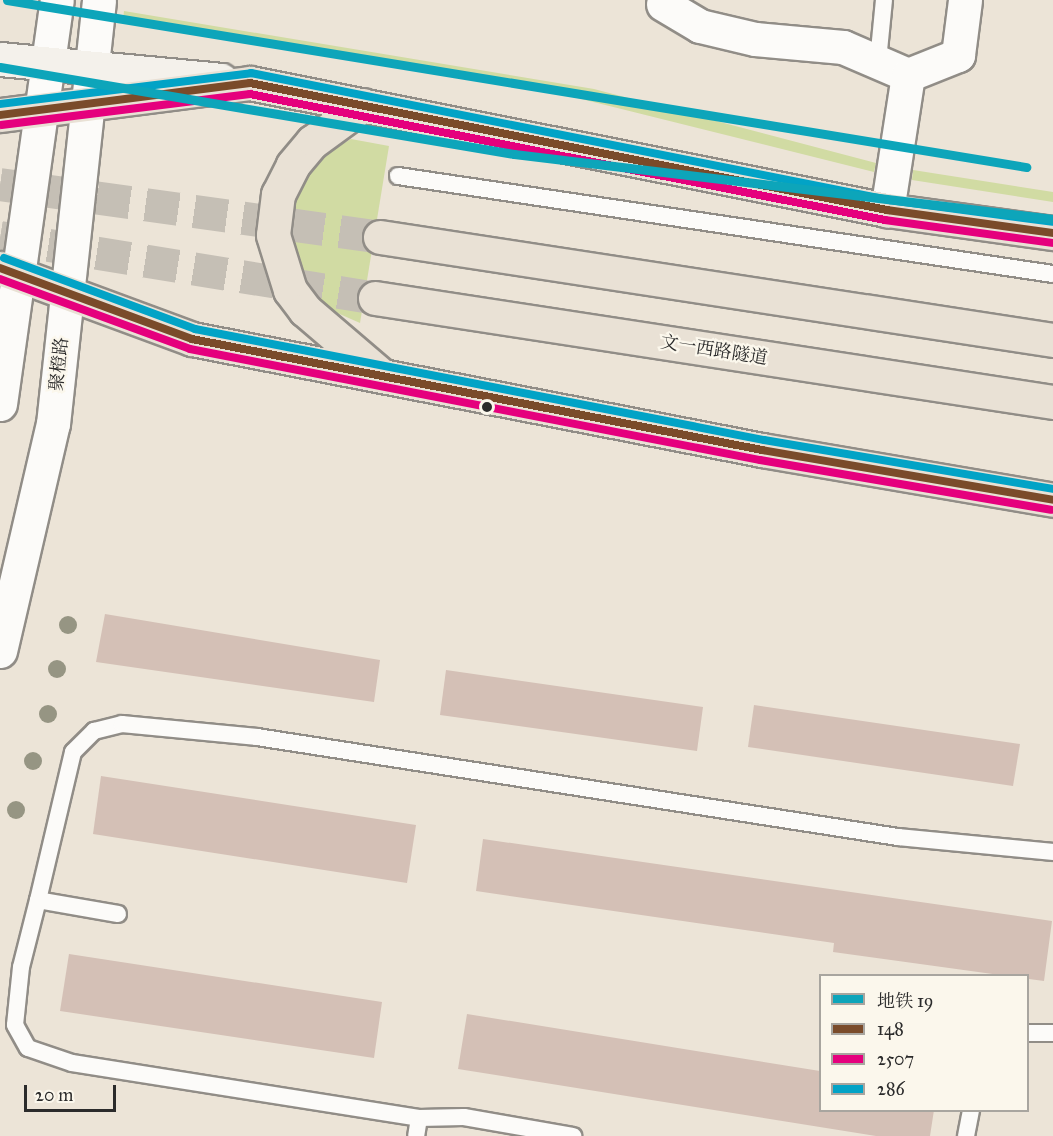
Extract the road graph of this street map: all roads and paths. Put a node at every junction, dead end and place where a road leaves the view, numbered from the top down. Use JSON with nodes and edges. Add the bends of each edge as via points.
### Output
{"nodes":[{"id":1,"x":57,"y":0,"type":"edge"},
{"id":2,"x":99,"y":0,"type":"edge"},
{"id":3,"x":884,"y":0,"type":"edge"},
{"id":4,"x":965,"y":0,"type":"edge"},
{"id":5,"x":662,"y":2,"type":"edge"},
{"id":6,"x":0,"y":59,"type":"edge"},
{"id":7,"x":878,"y":62,"type":"junction"},
{"id":8,"x":48,"y":64,"type":"junction"},
{"id":9,"x":91,"y":68,"type":"junction"},
{"id":10,"x":908,"y":75,"type":"junction"},
{"id":11,"x":250,"y":83,"type":"junction"},
{"id":12,"x":88,"y":104,"type":"junction"},
{"id":13,"x":363,"y":105,"type":"junction"},
{"id":14,"x":41,"y":110,"type":"junction"},
{"id":15,"x":0,"y":115,"type":"edge"},
{"id":16,"x":398,"y":176,"type":"dead end"},
{"id":17,"x":888,"y":210,"type":"junction"},
{"id":18,"x":1053,"y":233,"type":"edge"},
{"id":19,"x":380,"y":237,"type":"tunnel mouth"},
{"id":20,"x":9,"y":272,"type":"edge"},
{"id":21,"x":1053,"y":274,"type":"edge"},
{"id":22,"x":67,"y":293,"type":"junction"},
{"id":23,"x":375,"y":297,"type":"tunnel mouth"},
{"id":24,"x":1053,"y":340,"type":"edge"},
{"id":25,"x":383,"y":376,"type":"junction"},
{"id":26,"x":1053,"y":402,"type":"edge"},
{"id":27,"x":0,"y":404,"type":"edge"},
{"id":28,"x":1053,"y":500,"type":"edge"},
{"id":29,"x":0,"y":651,"type":"edge"},
{"id":30,"x":1053,"y":852,"type":"edge"},
{"id":31,"x":38,"y":900,"type":"junction"},
{"id":32,"x":118,"y":914,"type":"dead end"},
{"id":33,"x":1029,"y":1033,"type":"edge"},
{"id":34,"x":1053,"y":1033,"type":"edge"},
{"id":35,"x":971,"y":1112,"type":"edge"},
{"id":36,"x":418,"y":1118,"type":"junction"},
{"id":37,"x":416,"y":1136,"type":"edge"},
{"id":38,"x":573,"y":1136,"type":"edge"},
{"id":39,"x":966,"y":1136,"type":"edge"}],
"edges":[{"from":1,"to":8,"type":"street"},
{"from":2,"to":9,"type":"street","name":"聚橙路"},
{"from":3,"to":7,"type":"lane"},
{"from":4,"to":10,"type":"street","via":[[958,55]]},
{"from":5,"to":7,"type":"street","via":[[700,26],[755,39],[843,47]]},
{"from":6,"to":8,"type":"main road"},
{"from":7,"to":10,"type":"street"},
{"from":8,"to":9,"type":"main road"},
{"from":8,"to":14,"type":"street"},
{"from":9,"to":11,"type":"main road"},
{"from":9,"to":12,"type":"street","name":"聚橙路"},
{"from":10,"to":17,"type":"street"},
{"from":11,"to":12,"type":"main road"},
{"from":11,"to":13,"type":"main road"},
{"from":12,"to":14,"type":"main road"},
{"from":12,"to":22,"type":"street","name":"聚橙路"},
{"from":13,"to":17,"type":"main road"},
{"from":13,"to":25,"type":"main road","via":[[312,142],[292,165],[278,194],[273,235],[290,290],[305,310]]},
{"from":14,"to":15,"type":"main road"},
{"from":14,"to":20,"type":"street"},
{"from":16,"to":21,"type":"lane"},
{"from":17,"to":18,"type":"main road"},
{"from":19,"to":24,"type":"main road"},
{"from":20,"to":22,"type":"main road"},
{"from":20,"to":27,"type":"street"},
{"from":22,"to":25,"type":"main road","via":[[192,339]]},
{"from":22,"to":29,"type":"street","name":"聚橙路","via":[[53,424]]},
{"from":23,"to":26,"type":"main road","name":"文一西路隧道"},
{"from":25,"to":28,"type":"main road"},
{"from":30,"to":31,"type":"lane","via":[[898,837],[257,737],[122,724],[94,731],[73,752]]},
{"from":31,"to":32,"type":"lane"},
{"from":31,"to":36,"type":"lane","via":[[21,967],[15,1025],[28,1048],[72,1063]]},
{"from":33,"to":34,"type":"lane"},
{"from":35,"to":39,"type":"lane"},
{"from":36,"to":37,"type":"lane"},
{"from":36,"to":38,"type":"lane","via":[[464,1117]]}]}
